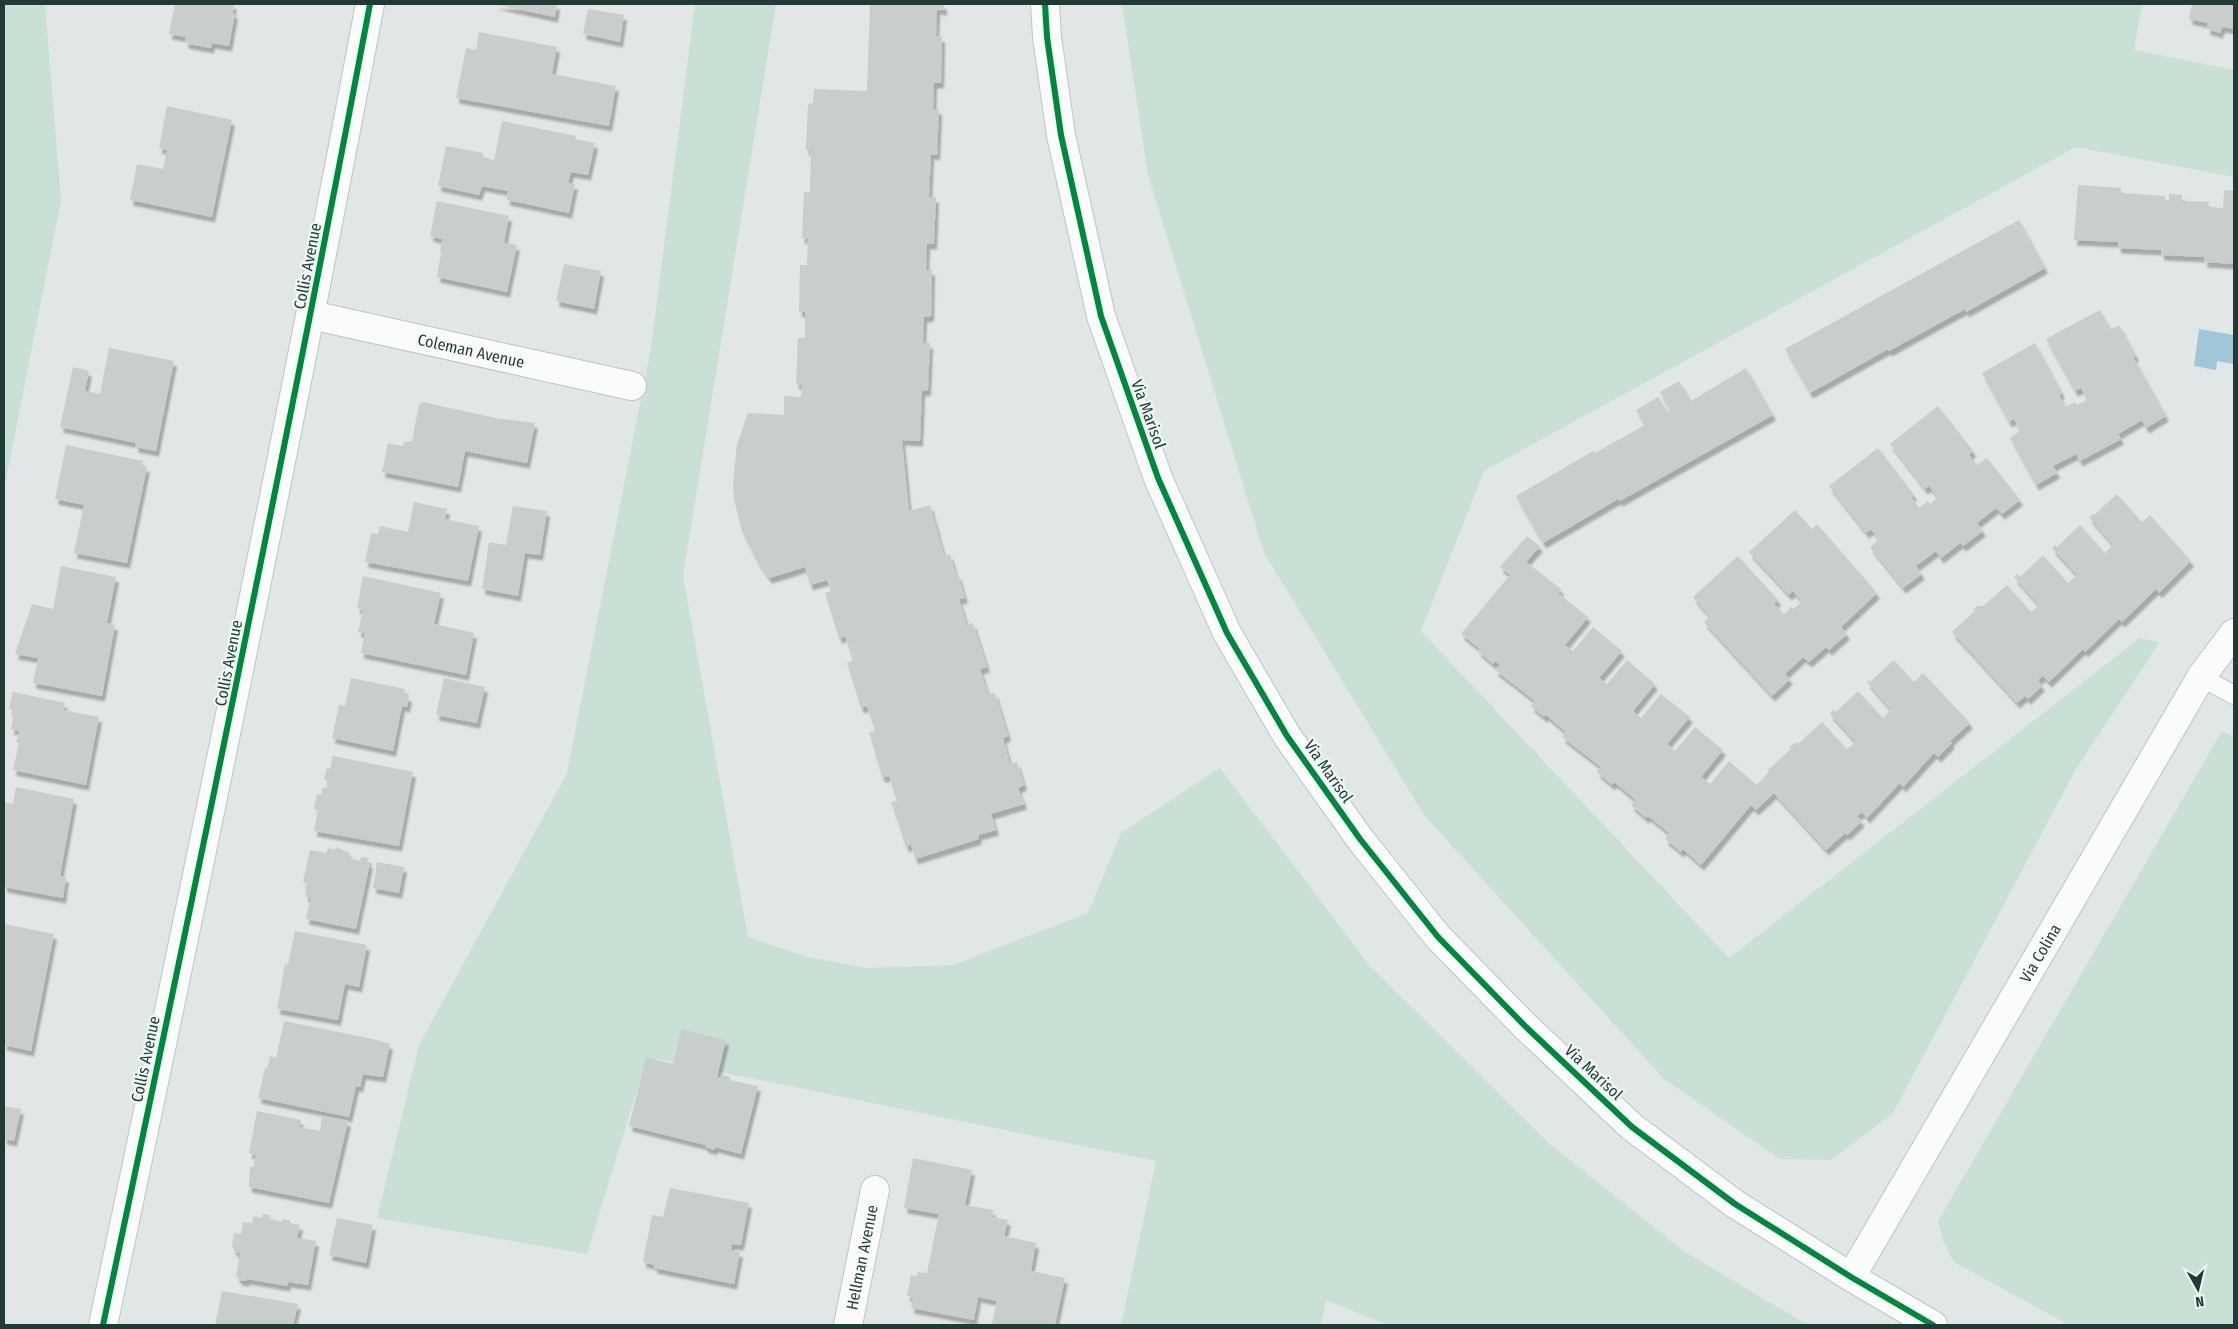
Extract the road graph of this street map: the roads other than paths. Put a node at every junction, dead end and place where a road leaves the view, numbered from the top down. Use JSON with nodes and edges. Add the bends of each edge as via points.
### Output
{"nodes":[{"id":1,"x":370,"y":4,"type":"edge"},
{"id":2,"x":1045,"y":4,"type":"edge"},
{"id":3,"x":311,"y":315,"type":"junction"},
{"id":4,"x":632,"y":386,"type":"dead end"},
{"id":5,"x":2234,"y":633,"type":"edge"},
{"id":6,"x":2201,"y":677,"type":"junction"},
{"id":7,"x":2234,"y":695,"type":"edge"},
{"id":8,"x":875,"y":1190,"type":"dead end"},
{"id":9,"x":1851,"y":1277,"type":"junction"},
{"id":10,"x":103,"y":1325,"type":"edge"},
{"id":11,"x":848,"y":1325,"type":"edge"},
{"id":12,"x":1933,"y":1325,"type":"edge"}],
"edges":[{"from":1,"to":3,"type":"street","name":"Collis Avenue"},
{"from":2,"to":9,"type":"street","name":"Via Marisol","via":[[1046,37],[1062,136],[1104,325],[1158,478],[1226,633],[1287,736],[1360,839],[1438,937],[1526,1027],[1632,1127],[1735,1204]]},
{"from":3,"to":4,"type":"street","name":"Coleman Avenue"},
{"from":3,"to":10,"type":"street","name":"Collis Avenue","via":[[220,772]]},
{"from":5,"to":6,"type":"street","name":"Via Colina"},
{"from":6,"to":7,"type":"lane"},
{"from":6,"to":9,"type":"street","name":"Via Colina"},
{"from":8,"to":11,"type":"street","name":"Hellman Avenue"},
{"from":9,"to":12,"type":"street","name":"Via Marisol"}]}
